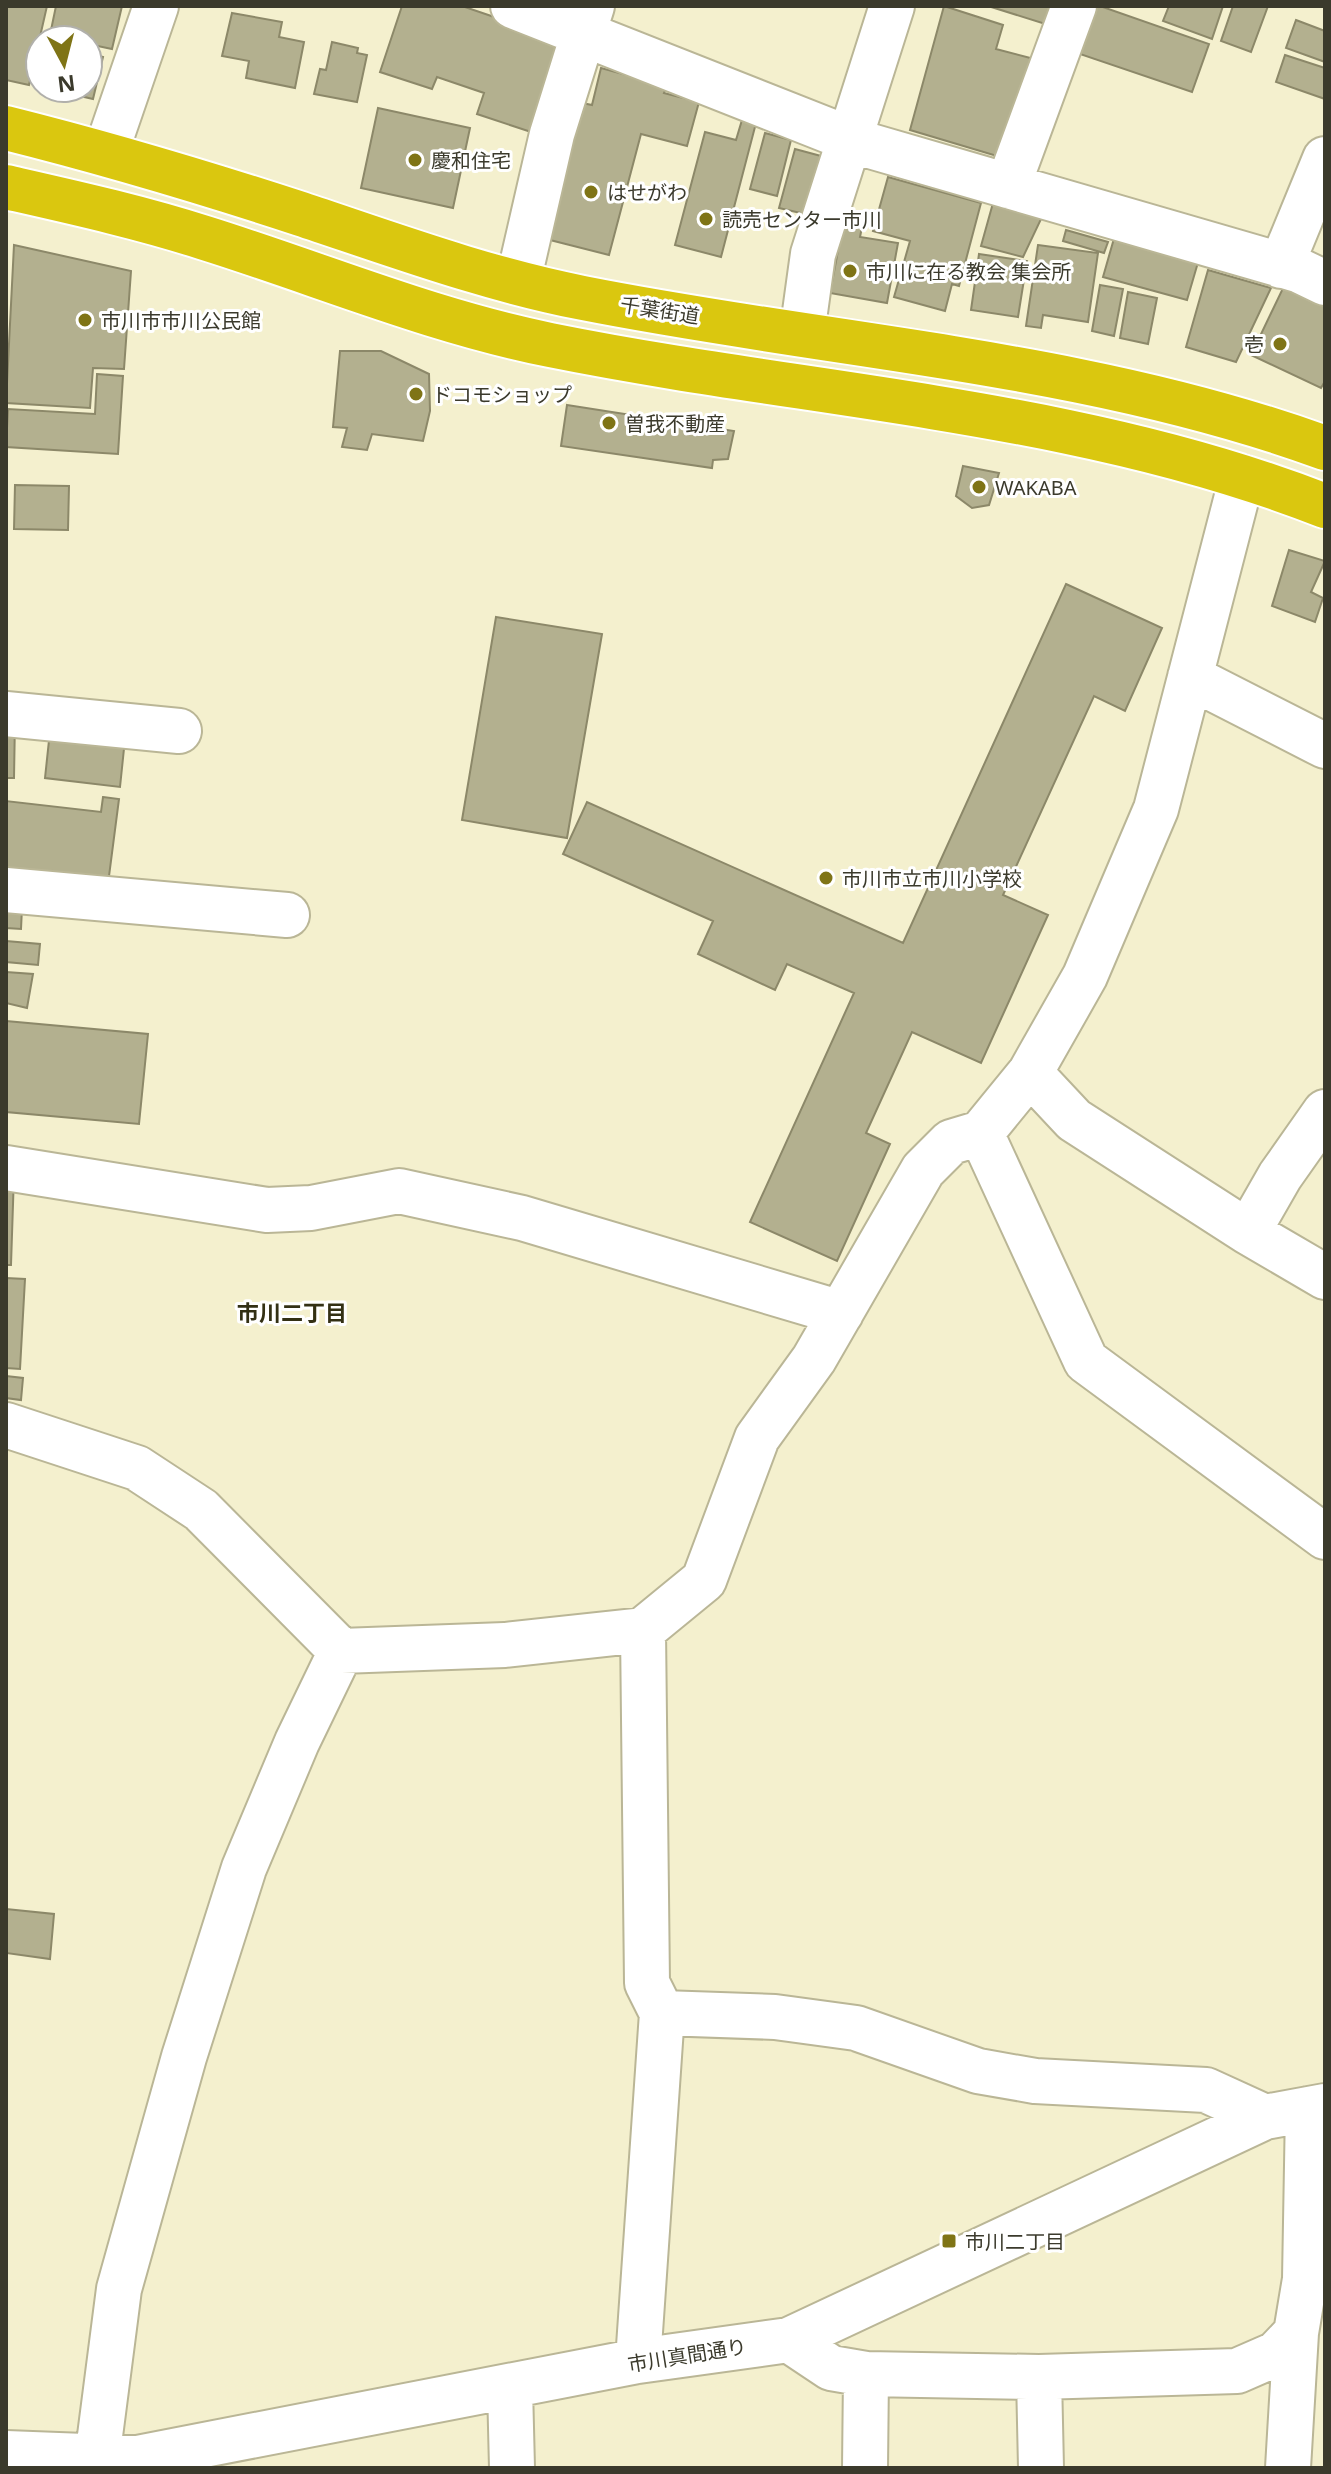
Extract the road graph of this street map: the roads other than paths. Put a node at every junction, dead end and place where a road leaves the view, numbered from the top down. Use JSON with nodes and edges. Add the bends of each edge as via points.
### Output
{"nodes":[{"id":1,"x":156,"y":6,"type":"edge"},
{"id":2,"x":513,"y":6,"type":"edge"},
{"id":3,"x":892,"y":6,"type":"edge"},
{"id":4,"x":1074,"y":6,"type":"edge"},
{"id":5,"x":587,"y":19,"type":"edge"},
{"id":6,"x":6,"y":128,"type":"edge"},
{"id":7,"x":849,"y":138,"type":"junction"},
{"id":8,"x":106,"y":152,"type":"junction"},
{"id":9,"x":1325,"y":159,"type":"edge"},
{"id":10,"x":1008,"y":186,"type":"junction"},
{"id":11,"x":6,"y":187,"type":"edge"},
{"id":12,"x":1281,"y":266,"type":"junction"},
{"id":13,"x":518,"y":282,"type":"junction"},
{"id":14,"x":1325,"y":283,"type":"edge"},
{"id":15,"x":802,"y":334,"type":"junction"},
{"id":16,"x":1325,"y":448,"type":"edge"},
{"id":17,"x":1242,"y":477,"type":"junction"},
{"id":18,"x":1325,"y":506,"type":"edge"},
{"id":19,"x":1190,"y":677,"type":"junction"},
{"id":20,"x":6,"y":714,"type":"edge"},
{"id":21,"x":179,"y":731,"type":"dead end"},
{"id":22,"x":1325,"y":746,"type":"edge"},
{"id":23,"x":6,"y":890,"type":"edge"},
{"id":24,"x":287,"y":915,"type":"dead end"},
{"id":25,"x":1030,"y":1073,"type":"junction"},
{"id":26,"x":1325,"y":1112,"type":"edge"},
{"id":27,"x":981,"y":1133,"type":"junction"},
{"id":28,"x":6,"y":1168,"type":"edge"},
{"id":29,"x":1248,"y":1232,"type":"junction"},
{"id":30,"x":1325,"y":1277,"type":"edge"},
{"id":31,"x":841,"y":1313,"type":"junction"},
{"id":32,"x":6,"y":1425,"type":"edge"},
{"id":33,"x":1325,"y":1537,"type":"edge"},
{"id":34,"x":643,"y":1630,"type":"junction"},
{"id":35,"x":341,"y":1651,"type":"junction"},
{"id":36,"x":662,"y":2013,"type":"junction"},
{"id":37,"x":1316,"y":2107,"type":"edge"},
{"id":38,"x":1265,"y":2117,"type":"junction"},
{"id":39,"x":1296,"y":2333,"type":"junction"},
{"id":40,"x":789,"y":2340,"type":"junction"},
{"id":41,"x":638,"y":2361,"type":"junction"},
{"id":42,"x":866,"y":2374,"type":"junction"},
{"id":43,"x":1039,"y":2377,"type":"junction"},
{"id":44,"x":510,"y":2387,"type":"junction"},
{"id":45,"x":6,"y":2453,"type":"edge"},
{"id":46,"x":97,"y":2459,"type":"junction"},
{"id":47,"x":512,"y":2468,"type":"edge"},
{"id":48,"x":865,"y":2468,"type":"edge"},
{"id":49,"x":1041,"y":2468,"type":"edge"},
{"id":50,"x":1288,"y":2468,"type":"edge"}],
"edges":[{"from":1,"to":8,"type":"street"},
{"from":2,"to":5,"type":"street"},
{"from":3,"to":7,"type":"street"},
{"from":4,"to":10,"type":"street"},
{"from":5,"to":7,"type":"street"},
{"from":5,"to":13,"type":"street","via":[[552,134]]},
{"from":6,"to":8,"type":"highway","name":"千葉街道"},
{"from":7,"to":10,"type":"street"},
{"from":7,"to":15,"type":"street","via":[[813,254]]},
{"from":8,"to":13,"type":"highway","name":"千葉街道"},
{"from":9,"to":12,"type":"street"},
{"from":10,"to":12,"type":"street"},
{"from":11,"to":17,"type":"highway","via":[[194,235],[487,331],[778,385],[1029,424]]},
{"from":12,"to":14,"type":"street"},
{"from":13,"to":15,"type":"highway","name":"千葉街道","via":[[583,298]]},
{"from":15,"to":16,"type":"highway","name":"千葉街道","via":[[1146,395]]},
{"from":17,"to":18,"type":"highway"},
{"from":17,"to":19,"type":"street"},
{"from":19,"to":22,"type":"street"},
{"from":19,"to":25,"type":"street","via":[[1156,809],[1085,976]]},
{"from":20,"to":21,"type":"street"},
{"from":23,"to":24,"type":"street"},
{"from":25,"to":27,"type":"street"},
{"from":25,"to":29,"type":"street","via":[[1074,1120]]},
{"from":26,"to":29,"type":"street"},
{"from":27,"to":31,"type":"street","via":[[951,1142],[923,1170]]},
{"from":27,"to":33,"type":"street","via":[[1086,1361]]},
{"from":28,"to":31,"type":"street","via":[[267,1210],[311,1208],[399,1191],[522,1218]]},
{"from":29,"to":30,"type":"street"},
{"from":31,"to":34,"type":"street","via":[[757,1438],[704,1580]]},
{"from":32,"to":35,"type":"street","via":[[137,1468],[201,1510]]},
{"from":34,"to":35,"type":"street","via":[[505,1645]]},
{"from":34,"to":36,"type":"street","via":[[647,1983]]},
{"from":35,"to":46,"type":"street","via":[[244,1868],[184,2057],[119,2289]]},
{"from":36,"to":38,"type":"street","via":[[775,2017],[856,2028],[978,2071],[1035,2081],[1206,2090]]},
{"from":36,"to":41,"type":"street"},
{"from":37,"to":38,"type":"street","name":"市川真間通り"},
{"from":37,"to":39,"type":"street","via":[[1305,2279]]},
{"from":38,"to":40,"type":"street","name":"市川真間通り"},
{"from":39,"to":43,"type":"street","via":[[1276,2354],[1237,2371]]},
{"from":39,"to":50,"type":"street"},
{"from":40,"to":41,"type":"street","name":"市川真間通り"},
{"from":40,"to":42,"type":"street","via":[[831,2368]]},
{"from":41,"to":44,"type":"street","name":"市川真間通り"},
{"from":42,"to":43,"type":"street"},
{"from":42,"to":48,"type":"street"},
{"from":43,"to":49,"type":"street"},
{"from":44,"to":46,"type":"street","name":"市川真間通り","via":[[137,2458]]},
{"from":44,"to":47,"type":"street"},
{"from":45,"to":46,"type":"street","name":"市川真間通り"}]}
